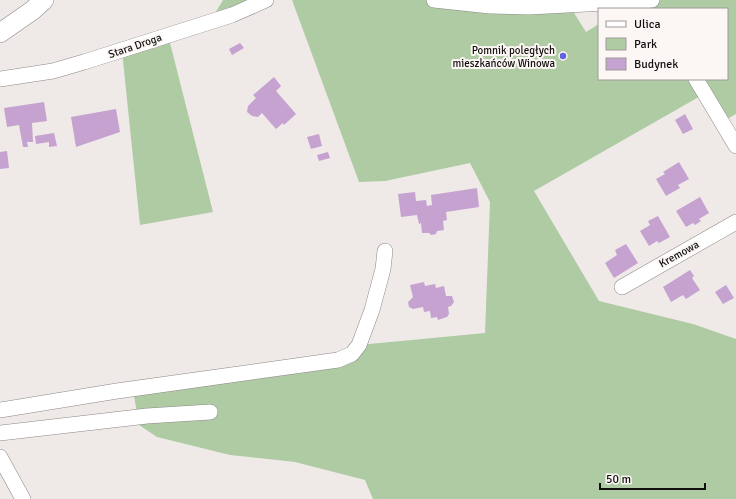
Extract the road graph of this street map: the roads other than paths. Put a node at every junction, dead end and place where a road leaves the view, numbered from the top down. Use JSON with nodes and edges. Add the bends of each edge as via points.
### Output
{"nodes":[{"id":1,"x":44,"y":0,"type":"edge"},
{"id":2,"x":266,"y":0,"type":"edge"},
{"id":3,"x":434,"y":0,"type":"edge"},
{"id":4,"x":490,"y":3,"type":"edge"},
{"id":5,"x":652,"y":3,"type":"edge"},
{"id":6,"x":0,"y":33,"type":"edge"},
{"id":7,"x":0,"y":79,"type":"edge"},
{"id":8,"x":697,"y":80,"type":"edge"},
{"id":9,"x":736,"y":146,"type":"edge"},
{"id":10,"x":736,"y":222,"type":"edge"},
{"id":11,"x":385,"y":251,"type":"dead end"},
{"id":12,"x":622,"y":287,"type":"dead end"},
{"id":13,"x":0,"y":410,"type":"edge"},
{"id":14,"x":210,"y":412,"type":"dead end"},
{"id":15,"x":0,"y":433,"type":"edge"},
{"id":16,"x":0,"y":457,"type":"edge"},
{"id":17,"x":23,"y":499,"type":"edge"}],
"edges":[{"from":1,"to":6,"type":"main road"},
{"from":2,"to":7,"type":"street","name":"Stara Droga","via":[[232,15],[107,56],[53,71]]},
{"from":3,"to":4,"type":"street"},
{"from":4,"to":5,"type":"street","via":[[529,7]]},
{"from":8,"to":9,"type":"street"},
{"from":10,"to":12,"type":"street","name":"Kremowa"},
{"from":11,"to":13,"type":"street","via":[[372,310],[359,345],[352,354],[338,360]]},
{"from":14,"to":15,"type":"street","via":[[147,416]]},
{"from":16,"to":17,"type":"street"}]}
